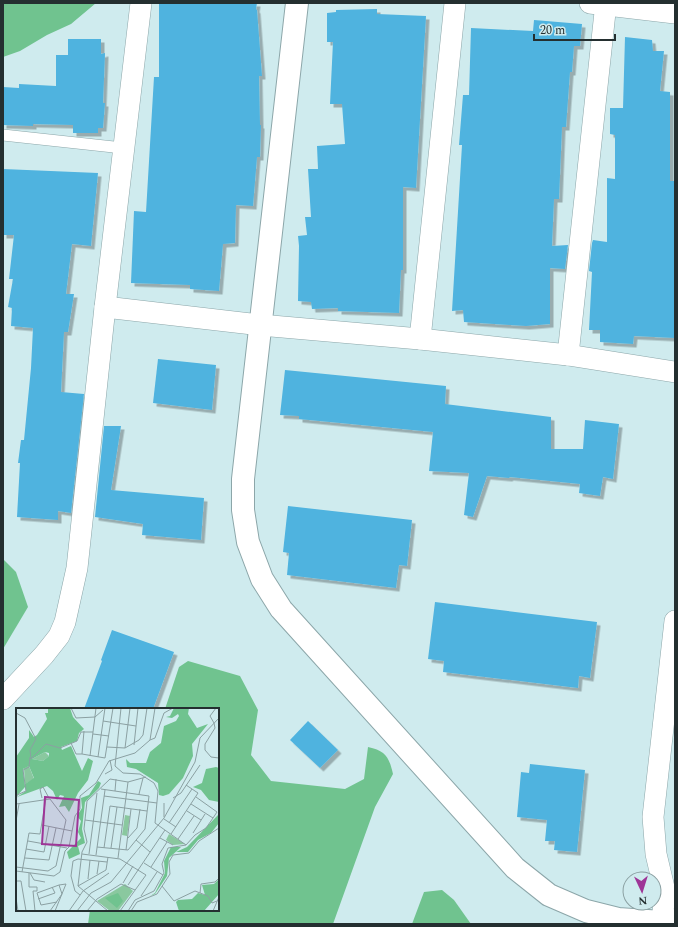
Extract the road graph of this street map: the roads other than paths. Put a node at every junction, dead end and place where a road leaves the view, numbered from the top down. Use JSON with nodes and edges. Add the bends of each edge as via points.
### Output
{"nodes":[{"id":1,"x":141,"y":3,"type":"edge"},
{"id":2,"x":297,"y":3,"type":"edge"},
{"id":3,"x":455,"y":3,"type":"edge"},
{"id":4,"x":601,"y":4,"type":"edge"},
{"id":5,"x":675,"y":13,"type":"edge"},
{"id":6,"x":3,"y":134,"type":"edge"},
{"id":7,"x":123,"y":148,"type":"junction"},
{"id":8,"x":105,"y":307,"type":"junction"},
{"id":9,"x":260,"y":324,"type":"junction"},
{"id":10,"x":420,"y":338,"type":"junction"},
{"id":11,"x":568,"y":355,"type":"junction"},
{"id":12,"x":675,"y":372,"type":"edge"},
{"id":13,"x":675,"y":621,"type":"edge"},
{"id":14,"x":3,"y":699,"type":"edge"},
{"id":15,"x":608,"y":920,"type":"edge"},
{"id":16,"x":668,"y":921,"type":"edge"}],
"edges":[{"from":1,"to":7,"type":"street"},
{"from":2,"to":9,"type":"street"},
{"from":3,"to":10,"type":"street"},
{"from":4,"to":5,"type":"street"},
{"from":4,"to":11,"type":"street"},
{"from":6,"to":7,"type":"lane"},
{"from":7,"to":8,"type":"street"},
{"from":8,"to":9,"type":"street"},
{"from":8,"to":14,"type":"street","via":[[77,568],[65,622],[59,636]]},
{"from":9,"to":10,"type":"street"},
{"from":9,"to":15,"type":"street","via":[[242,510],[248,542],[262,579],[281,609],[515,868],[550,895]]},
{"from":10,"to":11,"type":"street"},
{"from":11,"to":12,"type":"street"},
{"from":13,"to":16,"type":"street","via":[[653,817],[656,854],[665,892]]},
{"from":15,"to":16,"type":"street"}]}
